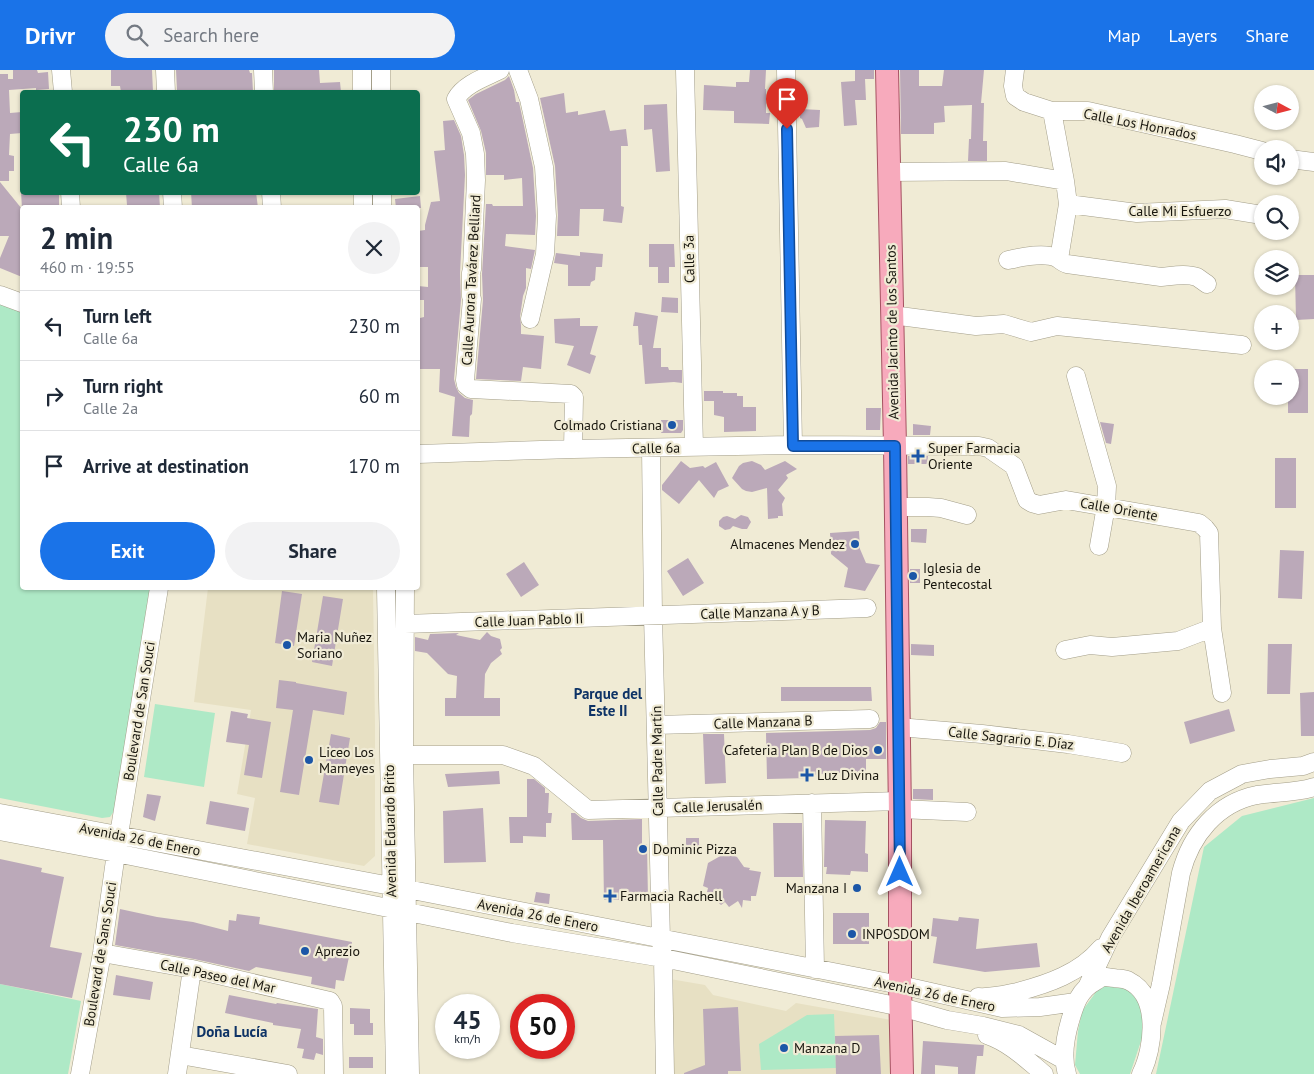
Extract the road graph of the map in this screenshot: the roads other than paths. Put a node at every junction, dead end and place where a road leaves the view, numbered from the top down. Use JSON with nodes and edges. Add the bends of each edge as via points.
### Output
{"nodes":[{"id":1,"x":61,"y":70,"type":"edge"},
{"id":2,"x":165,"y":70,"type":"edge"},
{"id":3,"x":263,"y":70,"type":"edge"},
{"id":4,"x":362,"y":70,"type":"edge"},
{"id":5,"x":381,"y":70,"type":"edge"},
{"id":6,"x":500,"y":70,"type":"edge"},
{"id":7,"x":518,"y":70,"type":"edge"},
{"id":8,"x":685,"y":70,"type":"edge"},
{"id":9,"x":786,"y":70,"type":"edge"},
{"id":10,"x":888,"y":70,"type":"edge"},
{"id":11,"x":1016,"y":70,"type":"edge"},
{"id":12,"x":473,"y":76,"type":"edge"},
{"id":13,"x":63,"y":90,"type":"edge"},
{"id":14,"x":166,"y":90,"type":"edge"},
{"id":15,"x":264,"y":90,"type":"edge"},
{"id":16,"x":362,"y":90,"type":"edge"},
{"id":17,"x":381,"y":90,"type":"edge"},
{"id":18,"x":1052,"y":111,"type":"junction"},
{"id":19,"x":1254,"y":149,"type":"edge"},
{"id":20,"x":1299,"y":160,"type":"edge"},
{"id":21,"x":1314,"y":162,"type":"edge"},
{"id":22,"x":889,"y":172,"type":"junction"},
{"id":23,"x":1065,"y":181,"type":"junction"},
{"id":24,"x":1068,"y":204,"type":"junction"},
{"id":25,"x":1254,"y":214,"type":"edge"},
{"id":26,"x":1059,"y":258,"type":"junction"},
{"id":27,"x":1008,"y":260,"type":"dead end"},
{"id":28,"x":1207,"y":284,"type":"dead end"},
{"id":29,"x":0,"y":295,"type":"edge"},
{"id":30,"x":20,"y":302,"type":"edge"},
{"id":31,"x":892,"y":315,"type":"junction"},
{"id":32,"x":530,"y":319,"type":"dead end"},
{"id":33,"x":1242,"y":345,"type":"dead end"},
{"id":34,"x":1076,"y":376,"type":"dead end"},
{"id":35,"x":793,"y":446,"type":"junction"},
{"id":36,"x":895,"y":446,"type":"junction"},
{"id":37,"x":694,"y":447,"type":"junction"},
{"id":38,"x":651,"y":448,"type":"junction"},
{"id":39,"x":573,"y":449,"type":"junction"},
{"id":40,"x":420,"y":454,"type":"edge"},
{"id":41,"x":1106,"y":506,"type":"junction"},
{"id":42,"x":896,"y":508,"type":"junction"},
{"id":43,"x":967,"y":515,"type":"dead end"},
{"id":44,"x":1099,"y":546,"type":"dead end"},
{"id":45,"x":158,"y":590,"type":"edge"},
{"id":46,"x":386,"y":590,"type":"edge"},
{"id":47,"x":405,"y":590,"type":"edge"},
{"id":48,"x":868,"y":608,"type":"dead end"},
{"id":49,"x":653,"y":615,"type":"junction"},
{"id":50,"x":405,"y":624,"type":"junction"},
{"id":51,"x":1212,"y":628,"type":"junction"},
{"id":52,"x":1065,"y":650,"type":"dead end"},
{"id":53,"x":1222,"y":693,"type":"dead end"},
{"id":54,"x":870,"y":719,"type":"dead end"},
{"id":55,"x":656,"y":725,"type":"junction"},
{"id":56,"x":898,"y":727,"type":"junction"},
{"id":57,"x":1122,"y":753,"type":"dead end"},
{"id":58,"x":404,"y":755,"type":"junction"},
{"id":59,"x":1314,"y":762,"type":"edge"},
{"id":60,"x":1314,"y":787,"type":"edge"},
{"id":61,"x":812,"y":804,"type":"junction"},
{"id":62,"x":900,"y":805,"type":"junction"},
{"id":63,"x":658,"y":808,"type":"junction"},
{"id":64,"x":967,"y":812,"type":"dead end"},
{"id":65,"x":0,"y":813,"type":"edge"},
{"id":66,"x":0,"y":831,"type":"edge"},
{"id":67,"x":119,"y":835,"type":"junction"},
{"id":68,"x":116,"y":853,"type":"junction"},
{"id":69,"x":399,"y":888,"type":"junction"},
{"id":70,"x":400,"y":910,"type":"junction"},
{"id":71,"x":1110,"y":938,"type":"junction"},
{"id":72,"x":661,"y":940,"type":"junction"},
{"id":73,"x":102,"y":953,"type":"junction"},
{"id":74,"x":663,"y":958,"type":"junction"},
{"id":75,"x":192,"y":969,"type":"junction"},
{"id":76,"x":815,"y":969,"type":"junction"},
{"id":77,"x":900,"y":985,"type":"junction"},
{"id":78,"x":1088,"y":985,"type":"junction"},
{"id":79,"x":940,"y":994,"type":"junction"},
{"id":80,"x":1076,"y":1002,"type":"junction"},
{"id":81,"x":901,"y":1008,"type":"junction"},
{"id":82,"x":947,"y":1020,"type":"junction"},
{"id":83,"x":1152,"y":1023,"type":"junction"},
{"id":84,"x":180,"y":1055,"type":"junction"},
{"id":85,"x":1066,"y":1067,"type":"edge"},
{"id":86,"x":1144,"y":1071,"type":"edge"},
{"id":87,"x":80,"y":1074,"type":"edge"},
{"id":88,"x":177,"y":1074,"type":"edge"},
{"id":89,"x":288,"y":1074,"type":"edge"},
{"id":90,"x":334,"y":1074,"type":"edge"},
{"id":91,"x":395,"y":1074,"type":"edge"},
{"id":92,"x":410,"y":1074,"type":"edge"},
{"id":93,"x":665,"y":1074,"type":"edge"},
{"id":94,"x":902,"y":1074,"type":"edge"},
{"id":95,"x":1044,"y":1074,"type":"edge"}],
"edges":[{"from":1,"to":13,"type":"street"},
{"from":2,"to":14,"type":"street"},
{"from":3,"to":15,"type":"street"},
{"from":4,"to":16,"type":"street"},
{"from":5,"to":17,"type":"street"},
{"from":6,"to":12,"type":"street","name":"Calle Aurora Tavárez Belliard"},
{"from":7,"to":32,"type":"street","via":[[529,98],[544,167],[548,216],[546,254]]},
{"from":8,"to":37,"type":"street","name":"Calle 3a"},
{"from":9,"to":35,"type":"street"},
{"from":10,"to":22,"type":"main road","name":"Avenida Jacinto de los Santos"},
{"from":11,"to":18,"type":"street","name":"Calle Los Honrados","via":[[1015,96]]},
{"from":12,"to":39,"type":"street","name":"Calle Aurora Tavárez Belliard","via":[[456,100],[471,133],[476,180],[466,385],[471,389],[571,394],[574,397]]},
{"from":18,"to":19,"type":"street","name":"Calle Los Honrados","via":[[1088,111]]},
{"from":18,"to":23,"type":"street"},
{"from":20,"to":21,"type":"street"},
{"from":22,"to":23,"type":"street","via":[[1006,171]]},
{"from":22,"to":31,"type":"main road","name":"Avenida Jacinto de los Santos"},
{"from":23,"to":24,"type":"street"},
{"from":24,"to":25,"type":"street","name":"Calle Mi Esfuerzo","via":[[1137,213],[1225,209]]},
{"from":24,"to":26,"type":"street"},
{"from":26,"to":27,"type":"street","via":[[1040,255]]},
{"from":26,"to":28,"type":"street","via":[[1067,264],[1137,275],[1197,277]]},
{"from":29,"to":30,"type":"street"},
{"from":31,"to":33,"type":"street","via":[[976,326],[1004,324],[1031,332],[1057,326]]},
{"from":31,"to":36,"type":"main road","name":"Avenida Jacinto de los Santos"},
{"from":34,"to":41,"type":"street","via":[[1106,486]]},
{"from":35,"to":36,"type":"street","name":"Calle 6a"},
{"from":35,"to":37,"type":"street","name":"Calle 6a"},
{"from":36,"to":41,"type":"street","name":"Calle Oriente","via":[[988,448],[1014,466],[1027,500],[1032,503],[1039,505],[1066,500]]},
{"from":36,"to":42,"type":"main road","name":"Avenida Jacinto de los Santos"},
{"from":37,"to":38,"type":"street","name":"Calle 6a"},
{"from":38,"to":39,"type":"street","name":"Calle 6a"},
{"from":38,"to":49,"type":"street","name":"Calle Padre Martín"},
{"from":39,"to":40,"type":"street","name":"Calle 6a"},
{"from":41,"to":44,"type":"street"},
{"from":41,"to":51,"type":"street","name":"Calle Oriente","via":[[1199,524],[1205,528],[1209,533]]},
{"from":42,"to":43,"type":"street","via":[[934,508]]},
{"from":42,"to":56,"type":"main road","name":"Avenida Jacinto de los Santos"},
{"from":45,"to":67,"type":"street","name":"Boulevard de San Souci"},
{"from":46,"to":69,"type":"street","name":"Avenida Eduardo Brito"},
{"from":47,"to":50,"type":"street","name":"Avenida Eduardo Brito"},
{"from":48,"to":49,"type":"street","name":"Calle Manzana A y B"},
{"from":49,"to":50,"type":"street","name":"Calle Juan Pablo II"},
{"from":49,"to":55,"type":"street","name":"Calle Padre Martín"},
{"from":50,"to":58,"type":"street","name":"Avenida Eduardo Brito"},
{"from":51,"to":52,"type":"street","via":[[1178,641],[1112,647],[1090,645]]},
{"from":51,"to":53,"type":"street","name":"Calle Oriente"},
{"from":54,"to":55,"type":"street","name":"Calle Manzana B"},
{"from":55,"to":63,"type":"street","name":"Calle Padre Martín"},
{"from":56,"to":57,"type":"street","name":"Calle Sagrario E. Díaz","via":[[982,734]]},
{"from":56,"to":62,"type":"main road","name":"Avenida Jacinto de los Santos"},
{"from":58,"to":63,"type":"street","name":"Calle Jerusalén","via":[[503,755],[534,766],[588,810]]},
{"from":58,"to":69,"type":"street","name":"Avenida Eduardo Brito"},
{"from":59,"to":71,"type":"street","name":"Avenida Iberoamericana","via":[[1242,774],[1210,791],[1181,821]]},
{"from":60,"to":83,"type":"street","name":"Avenida Iberoamericana","via":[[1258,795],[1232,804],[1215,815],[1191,844],[1184,859]]},
{"from":61,"to":62,"type":"street","name":"Calle Jerusalén"},
{"from":61,"to":63,"type":"street","name":"Calle Jerusalén"},
{"from":61,"to":76,"type":"street"},
{"from":62,"to":64,"type":"street","name":"Calle Jerusalén"},
{"from":62,"to":77,"type":"main road","name":"Avenida Jacinto de los Santos"},
{"from":63,"to":72,"type":"street","name":"Calle Padre Martín"},
{"from":65,"to":67,"type":"street","name":"Avenida 26 de Enero"},
{"from":66,"to":68,"type":"street","name":"Avenida 26 de Enero"},
{"from":67,"to":68,"type":"street","name":"Boulevard de Sans Souci"},
{"from":67,"to":69,"type":"street","name":"Avenida 26 de Enero"},
{"from":68,"to":70,"type":"street","name":"Avenida 26 de Enero"},
{"from":68,"to":73,"type":"street","name":"Boulevard de Sans Souci"},
{"from":69,"to":70,"type":"street","name":"Avenida Eduardo Brito"},
{"from":69,"to":72,"type":"street","name":"Avenida 26 de Enero"},
{"from":70,"to":74,"type":"street","name":"Avenida 26 de Enero","via":[[512,933]]},
{"from":70,"to":91,"type":"street","name":"Avenida Eduardo Brito","via":[[394,973]]},
{"from":70,"to":92,"type":"street","name":"Avenida Eduardo Brito"},
{"from":71,"to":78,"type":"street","name":"Avenida Iberoamericana"},
{"from":71,"to":79,"type":"street","via":[[1094,957],[1073,972],[1040,986],[991,998]]},
{"from":72,"to":74,"type":"street","name":"Calle Padre Martín"},
{"from":72,"to":76,"type":"street","name":"Avenida 26 de Enero"},
{"from":73,"to":75,"type":"street","name":"Calle Paseo del Mar"},
{"from":73,"to":87,"type":"street","name":"Boulevard de Sans Souci"},
{"from":74,"to":81,"type":"street","name":"Avenida 26 de Enero"},
{"from":74,"to":93,"type":"street","name":"Calle Padre Martín"},
{"from":75,"to":84,"type":"street"},
{"from":75,"to":90,"type":"street","name":"Calle Paseo del Mar","via":[[330,1001]]},
{"from":76,"to":77,"type":"street","name":"Avenida 26 de Enero"},
{"from":77,"to":79,"type":"street","name":"Avenida 26 de Enero"},
{"from":77,"to":81,"type":"main road","name":"Avenida Jacinto de los Santos"},
{"from":78,"to":80,"type":"street","name":"Avenida Iberoamericana"},
{"from":78,"to":83,"type":"street","via":[[1102,977],[1128,980],[1140,988],[1147,1000]]},
{"from":79,"to":80,"type":"street","name":"Avenida 26 de Enero","via":[[1002,1008],[1040,1008]]},
{"from":80,"to":85,"type":"street","name":"Avenida Iberoamericana","via":[[1068,1030]]},
{"from":81,"to":82,"type":"street","name":"Avenida 26 de Enero"},
{"from":81,"to":94,"type":"main road","name":"Avenida Jacinto de los Santos"},
{"from":82,"to":85,"type":"street","name":"Avenida 26 de Enero","via":[[1019,1035]]},
{"from":82,"to":95,"type":"street","via":[[1014,1048]]},
{"from":83,"to":86,"type":"street"},
{"from":84,"to":88,"type":"street"},
{"from":84,"to":89,"type":"street"}]}
